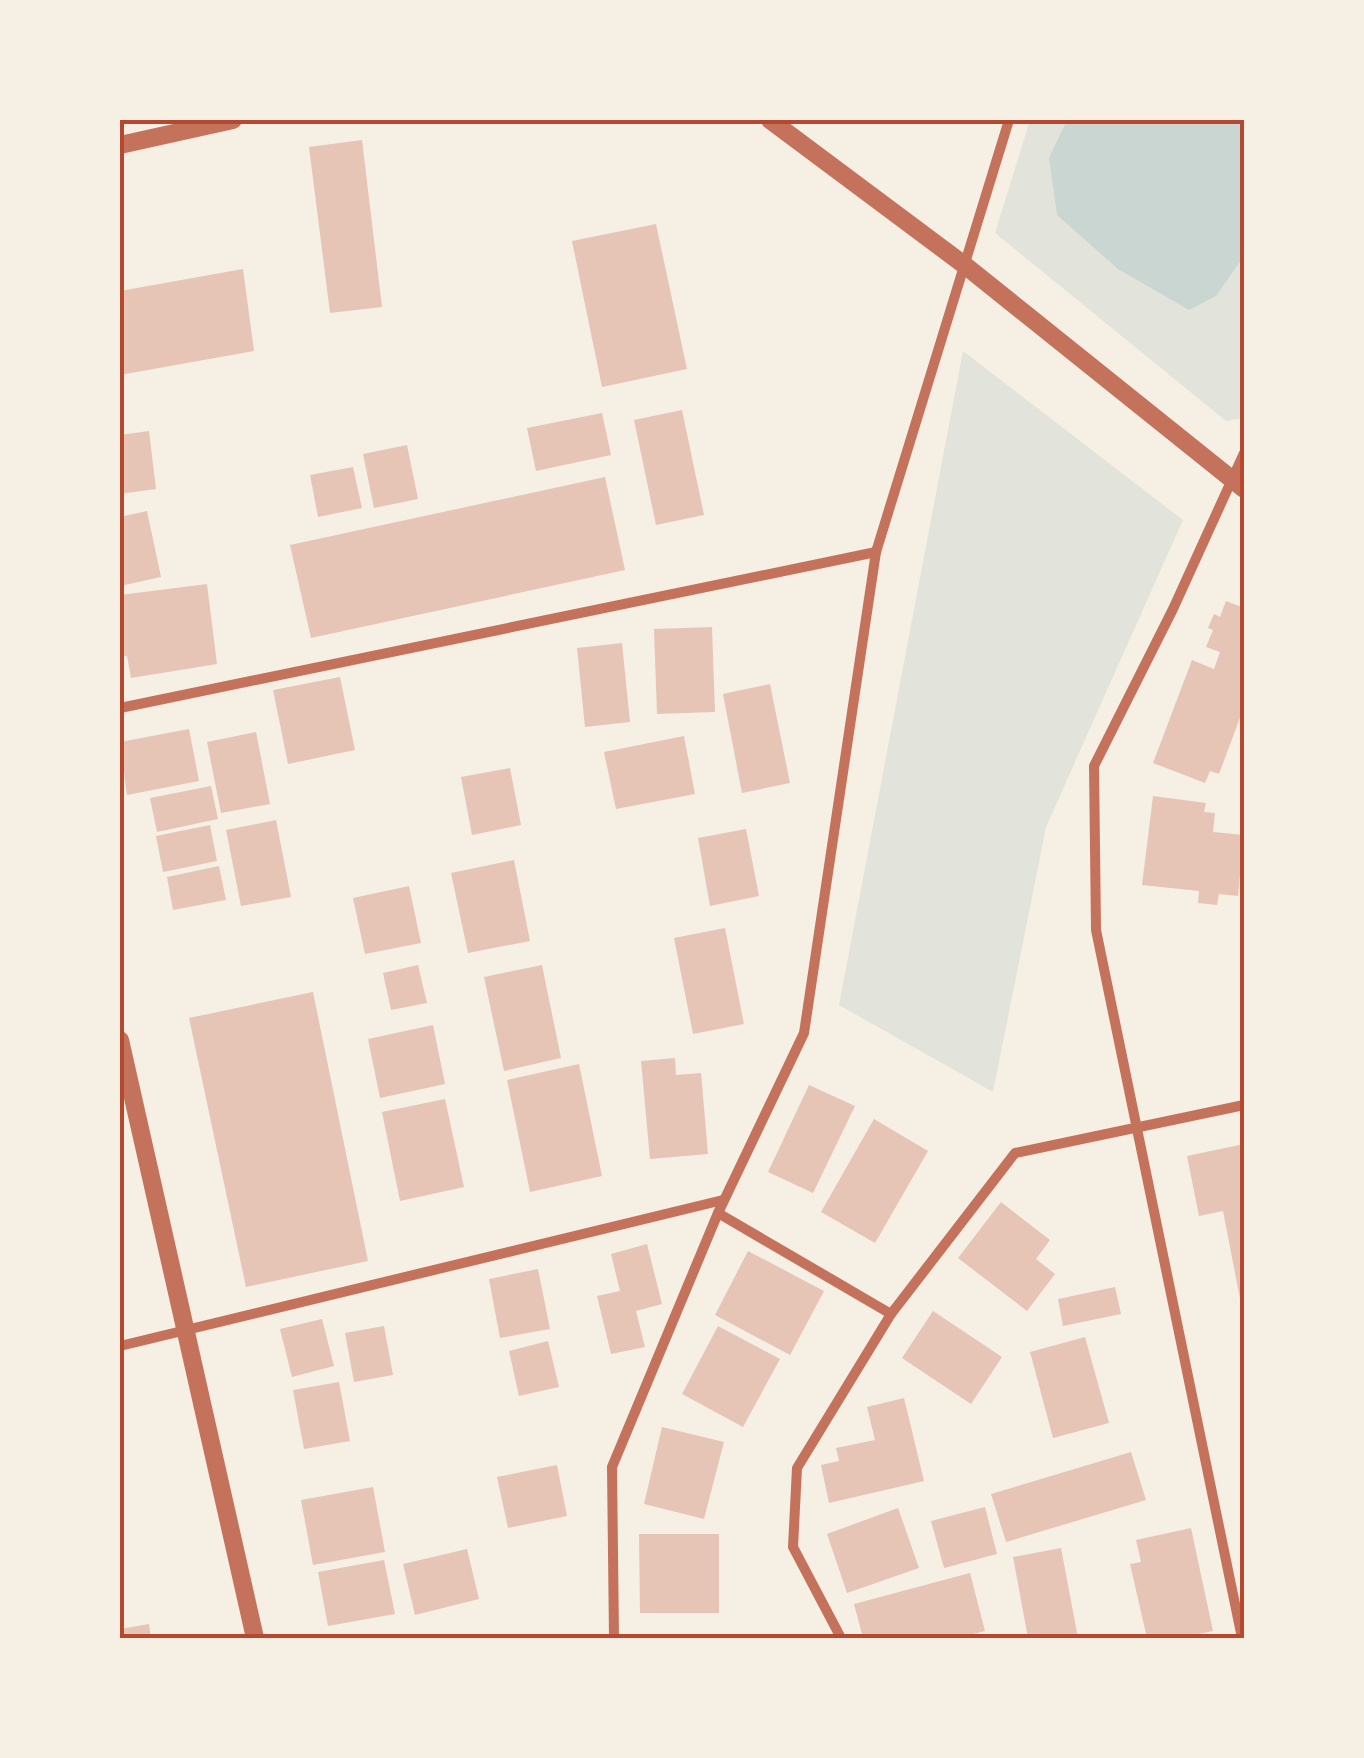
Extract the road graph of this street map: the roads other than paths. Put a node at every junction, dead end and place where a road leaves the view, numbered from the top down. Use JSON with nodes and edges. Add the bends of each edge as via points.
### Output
{"nodes":[{"id":1,"x":233,"y":120,"type":"edge"},
{"id":2,"x":770,"y":120,"type":"edge"},
{"id":3,"x":1009,"y":120,"type":"edge"},
{"id":4,"x":120,"y":145,"type":"edge"},
{"id":5,"x":967,"y":267,"type":"junction"},
{"id":6,"x":1244,"y":453,"type":"edge"},
{"id":7,"x":1238,"y":484,"type":"edge"},
{"id":8,"x":876,"y":552,"type":"junction"},
{"id":9,"x":120,"y":708,"type":"edge"},
{"id":10,"x":120,"y":1040,"type":"edge"},
{"id":11,"x":1244,"y":1105,"type":"edge"},
{"id":12,"x":1135,"y":1126,"type":"junction"},
{"id":13,"x":723,"y":1200,"type":"junction"},
{"id":14,"x":718,"y":1212,"type":"junction"},
{"id":15,"x":890,"y":1314,"type":"junction"},
{"id":16,"x":189,"y":1331,"type":"junction"},
{"id":17,"x":120,"y":1346,"type":"edge"},
{"id":18,"x":256,"y":1638,"type":"edge"},
{"id":19,"x":614,"y":1638,"type":"edge"},
{"id":20,"x":841,"y":1638,"type":"edge"},
{"id":21,"x":1242,"y":1638,"type":"edge"}],
"edges":[{"from":1,"to":4,"type":"street"},
{"from":2,"to":5,"type":"street"},
{"from":3,"to":5,"type":"street"},
{"from":5,"to":7,"type":"street"},
{"from":5,"to":8,"type":"street"},
{"from":6,"to":7,"type":"street"},
{"from":7,"to":12,"type":"street","via":[[1094,766],[1096,930]]},
{"from":8,"to":9,"type":"street"},
{"from":8,"to":13,"type":"street","via":[[804,1033]]},
{"from":10,"to":16,"type":"street"},
{"from":11,"to":12,"type":"street"},
{"from":12,"to":15,"type":"street","via":[[1015,1153]]},
{"from":12,"to":21,"type":"street"},
{"from":13,"to":14,"type":"street"},
{"from":13,"to":16,"type":"street"},
{"from":14,"to":15,"type":"street"},
{"from":14,"to":19,"type":"street","via":[[612,1467]]},
{"from":15,"to":20,"type":"street","via":[[797,1468],[794,1547]]},
{"from":16,"to":17,"type":"street"},
{"from":16,"to":18,"type":"street"}]}
